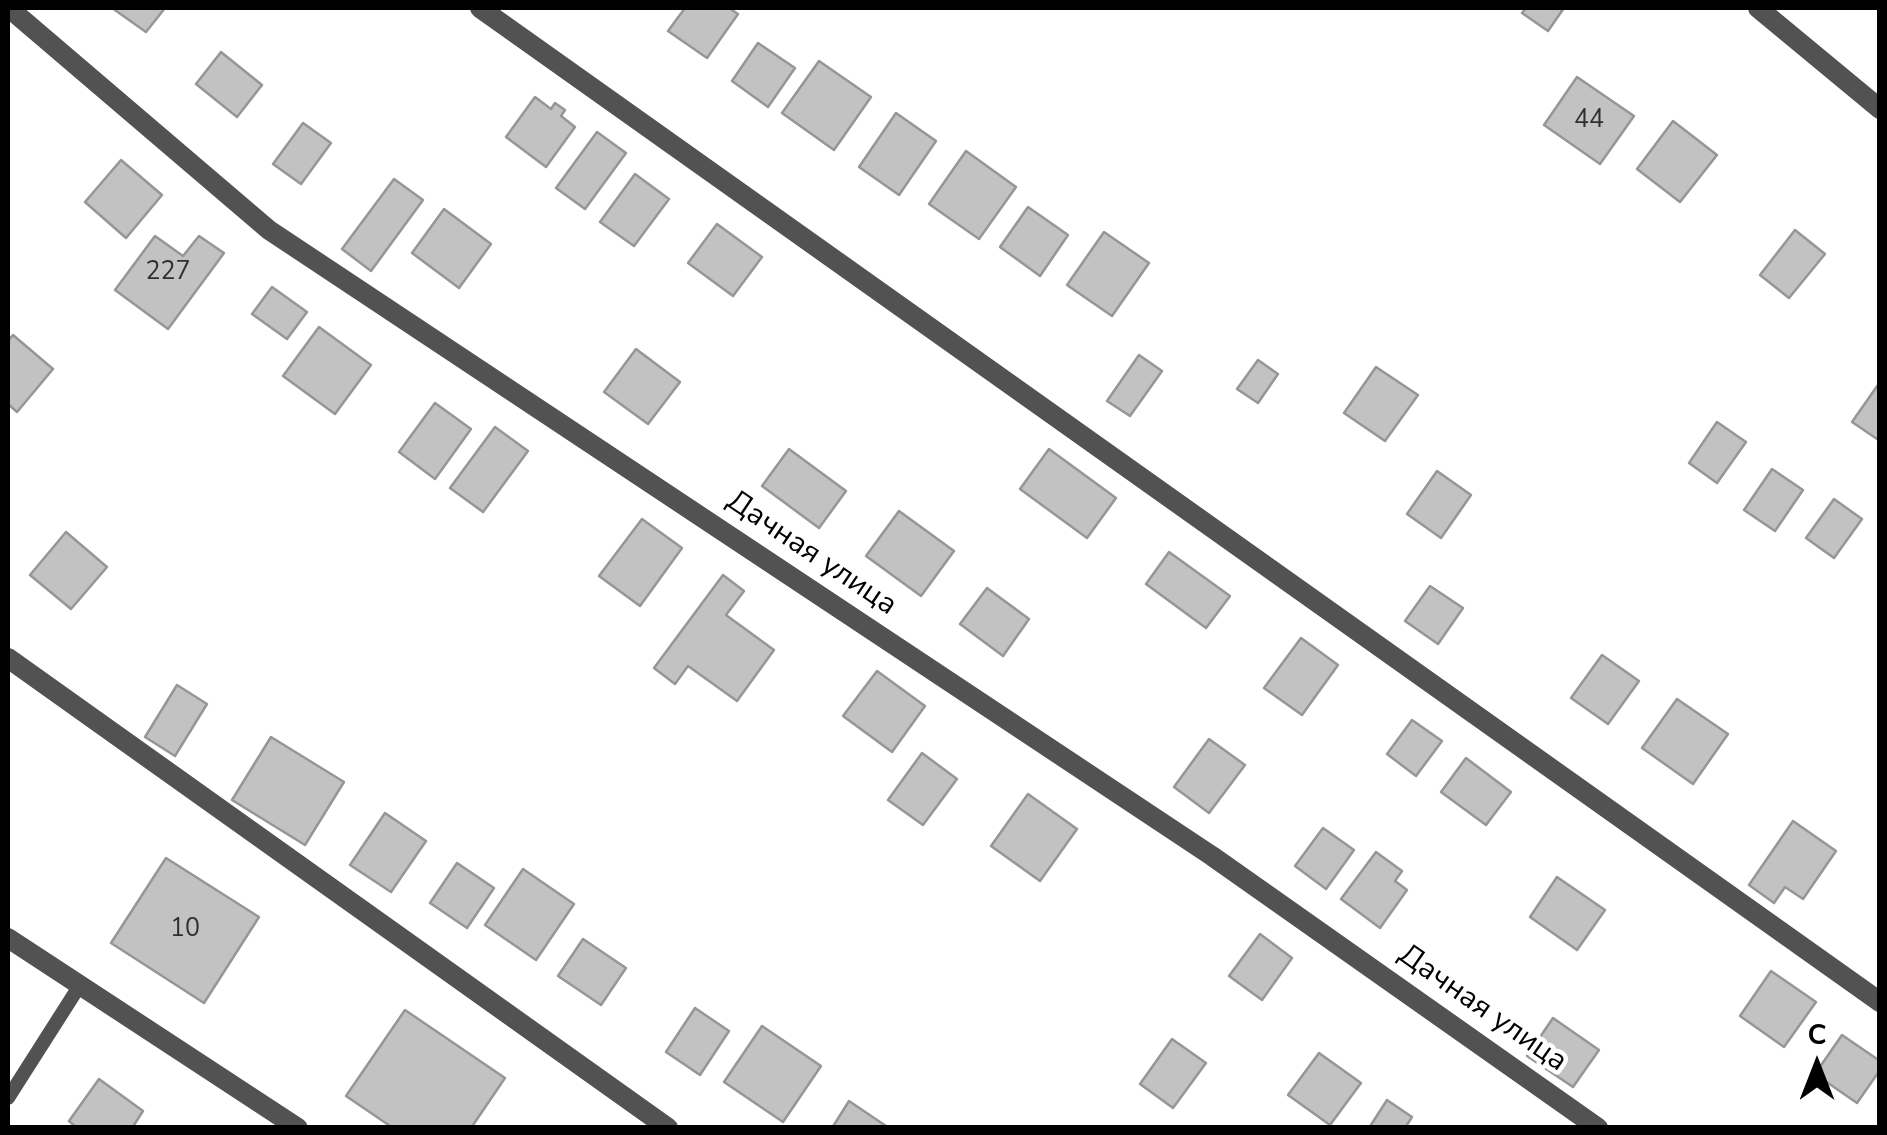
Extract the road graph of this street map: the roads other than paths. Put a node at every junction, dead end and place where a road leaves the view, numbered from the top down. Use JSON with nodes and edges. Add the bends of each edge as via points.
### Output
{"nodes":[{"id":1,"x":9,"y":8,"type":"edge"},
{"id":2,"x":480,"y":8,"type":"edge"},
{"id":3,"x":1758,"y":8,"type":"edge"},
{"id":4,"x":1880,"y":108,"type":"edge"},
{"id":5,"x":8,"y":658,"type":"edge"},
{"id":6,"x":8,"y":938,"type":"edge"},
{"id":7,"x":80,"y":985,"type":"junction"},
{"id":8,"x":1880,"y":1002,"type":"edge"},
{"id":9,"x":8,"y":1098,"type":"edge"},
{"id":10,"x":298,"y":1128,"type":"edge"},
{"id":11,"x":668,"y":1128,"type":"edge"},
{"id":12,"x":1598,"y":1128,"type":"edge"}],
"edges":[{"from":1,"to":12,"type":"street","name":"Дачная улица","via":[[269,230],[1212,856]]},
{"from":2,"to":8,"type":"street"},
{"from":3,"to":4,"type":"street"},
{"from":5,"to":11,"type":"street"},
{"from":6,"to":7,"type":"street"},
{"from":7,"to":9,"type":"lane"},
{"from":7,"to":10,"type":"street"}]}
